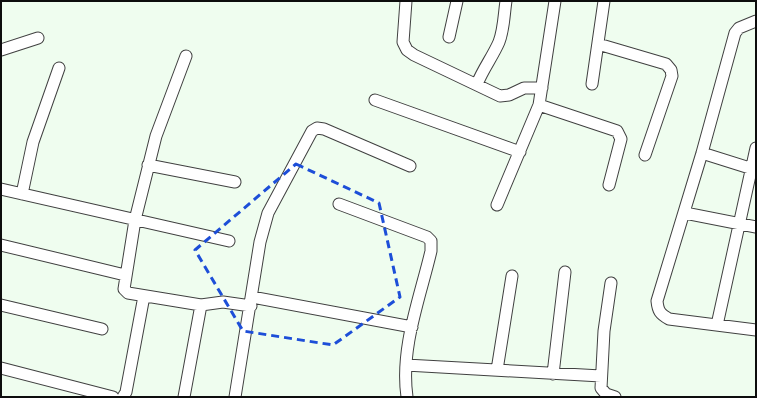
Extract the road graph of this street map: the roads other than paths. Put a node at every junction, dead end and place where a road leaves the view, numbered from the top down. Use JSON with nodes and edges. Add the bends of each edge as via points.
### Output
{"nodes":[{"id":1,"x":406,"y":1,"type":"edge"},
{"id":2,"x":457,"y":1,"type":"edge"},
{"id":3,"x":506,"y":1,"type":"edge"},
{"id":4,"x":555,"y":1,"type":"edge"},
{"id":5,"x":604,"y":1,"type":"edge"},
{"id":6,"x":756,"y":21,"type":"edge"},
{"id":7,"x":449,"y":37,"type":"dead end"},
{"id":8,"x":38,"y":38,"type":"dead end"},
{"id":9,"x":598,"y":44,"type":"junction"},
{"id":10,"x":1,"y":50,"type":"edge"},
{"id":11,"x":186,"y":56,"type":"dead end"},
{"id":12,"x":59,"y":68,"type":"dead end"},
{"id":13,"x":477,"y":84,"type":"junction"},
{"id":14,"x":592,"y":84,"type":"dead end"},
{"id":15,"x":542,"y":88,"type":"junction"},
{"id":16,"x":375,"y":100,"type":"dead end"},
{"id":17,"x":539,"y":105,"type":"junction"},
{"id":18,"x":756,"y":148,"type":"edge"},
{"id":19,"x":520,"y":152,"type":"junction"},
{"id":20,"x":702,"y":153,"type":"junction"},
{"id":21,"x":645,"y":155,"type":"dead end"},
{"id":22,"x":148,"y":165,"type":"junction"},
{"id":23,"x":410,"y":166,"type":"dead end"},
{"id":24,"x":754,"y":169,"type":"edge"},
{"id":25,"x":235,"y":182,"type":"dead end"},
{"id":26,"x":609,"y":186,"type":"dead end"},
{"id":27,"x":1,"y":189,"type":"edge"},
{"id":28,"x":22,"y":194,"type":"junction"},
{"id":29,"x":339,"y":204,"type":"dead end"},
{"id":30,"x":497,"y":205,"type":"dead end"},
{"id":31,"x":685,"y":213,"type":"junction"},
{"id":32,"x":135,"y":220,"type":"junction"},
{"id":33,"x":741,"y":223,"type":"junction"},
{"id":34,"x":756,"y":227,"type":"edge"},
{"id":35,"x":229,"y":241,"type":"dead end"},
{"id":36,"x":1,"y":245,"type":"edge"},
{"id":37,"x":565,"y":272,"type":"dead end"},
{"id":38,"x":125,"y":275,"type":"junction"},
{"id":39,"x":512,"y":276,"type":"dead end"},
{"id":40,"x":611,"y":283,"type":"dead end"},
{"id":41,"x":144,"y":296,"type":"junction"},
{"id":42,"x":252,"y":302,"type":"junction"},
{"id":43,"x":1,"y":305,"type":"edge"},
{"id":44,"x":201,"y":305,"type":"junction"},
{"id":45,"x":717,"y":325,"type":"junction"},
{"id":46,"x":412,"y":327,"type":"junction"},
{"id":47,"x":102,"y":329,"type":"dead end"},
{"id":48,"x":756,"y":330,"type":"edge"},
{"id":49,"x":406,"y":365,"type":"junction"},
{"id":50,"x":1,"y":368,"type":"edge"},
{"id":51,"x":497,"y":370,"type":"junction"},
{"id":52,"x":553,"y":374,"type":"junction"},
{"id":53,"x":601,"y":376,"type":"junction"},
{"id":54,"x":113,"y":397,"type":"edge"},
{"id":55,"x":123,"y":397,"type":"edge"},
{"id":56,"x":184,"y":397,"type":"edge"},
{"id":57,"x":235,"y":397,"type":"edge"},
{"id":58,"x":407,"y":397,"type":"edge"},
{"id":59,"x":615,"y":397,"type":"edge"}],
"edges":[{"from":1,"to":13,"type":"street","via":[[403,42],[407,50]]},
{"from":2,"to":7,"type":"street"},
{"from":3,"to":13,"type":"street","via":[[499,42]]},
{"from":4,"to":15,"type":"street"},
{"from":5,"to":9,"type":"street"},
{"from":6,"to":20,"type":"street","via":[[739,28],[735,33]]},
{"from":8,"to":10,"type":"street"},
{"from":9,"to":14,"type":"street"},
{"from":9,"to":21,"type":"street","via":[[666,64],[671,70],[672,76]]},
{"from":11,"to":22,"type":"street","via":[[165,109]]},
{"from":12,"to":28,"type":"street","via":[[33,142]]},
{"from":13,"to":15,"type":"street","via":[[500,96],[524,88]]},
{"from":15,"to":17,"type":"street"},
{"from":16,"to":19,"type":"street"},
{"from":17,"to":19,"type":"street"},
{"from":17,"to":26,"type":"street","via":[[617,131],[621,139]]},
{"from":18,"to":24,"type":"street"},
{"from":19,"to":30,"type":"street"},
{"from":20,"to":24,"type":"street"},
{"from":20,"to":31,"type":"street"},
{"from":22,"to":25,"type":"street"},
{"from":22,"to":32,"type":"street"},
{"from":23,"to":42,"type":"street","via":[[324,129],[317,128],[312,131],[268,213],[260,242]]},
{"from":24,"to":33,"type":"street"},
{"from":27,"to":28,"type":"street"},
{"from":28,"to":32,"type":"street"},
{"from":29,"to":46,"type":"street","via":[[427,237],[431,241],[431,251]]},
{"from":31,"to":33,"type":"street"},
{"from":31,"to":45,"type":"street","via":[[658,301],[658,309],[669,319]]},
{"from":32,"to":35,"type":"street"},
{"from":32,"to":38,"type":"street"},
{"from":33,"to":34,"type":"street"},
{"from":33,"to":45,"type":"street"},
{"from":36,"to":38,"type":"street"},
{"from":37,"to":52,"type":"street"},
{"from":38,"to":41,"type":"street","via":[[126,292]]},
{"from":39,"to":51,"type":"street"},
{"from":40,"to":53,"type":"street"},
{"from":41,"to":44,"type":"street"},
{"from":41,"to":55,"type":"street"},
{"from":42,"to":44,"type":"street"},
{"from":42,"to":46,"type":"street"},
{"from":42,"to":57,"type":"street"},
{"from":43,"to":47,"type":"street"},
{"from":44,"to":56,"type":"street"},
{"from":45,"to":48,"type":"street"},
{"from":46,"to":49,"type":"street"},
{"from":49,"to":51,"type":"street"},
{"from":49,"to":58,"type":"street"},
{"from":50,"to":54,"type":"street"},
{"from":51,"to":52,"type":"street"},
{"from":52,"to":53,"type":"street"},
{"from":53,"to":59,"type":"street","via":[[601,388],[606,394]]}]}
